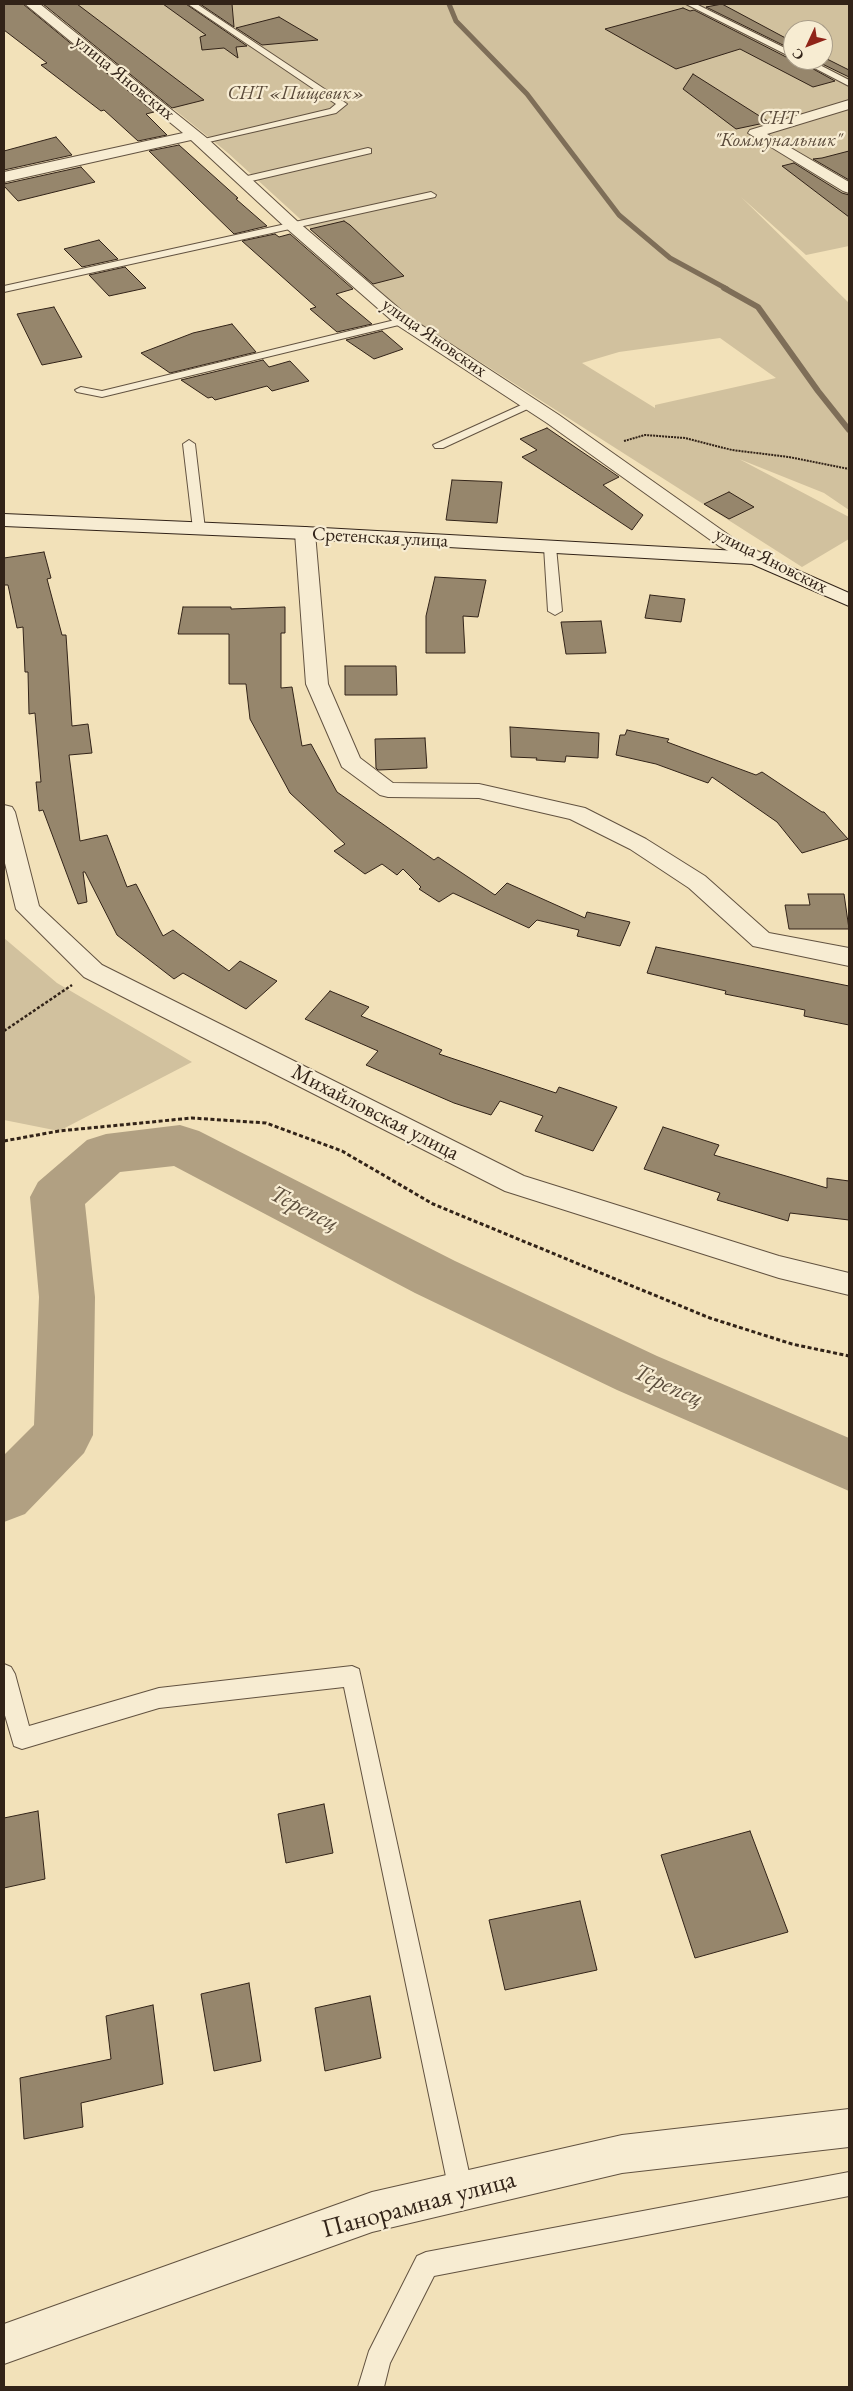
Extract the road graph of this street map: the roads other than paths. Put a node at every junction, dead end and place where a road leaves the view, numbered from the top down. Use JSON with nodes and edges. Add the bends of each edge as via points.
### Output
{"nodes":[{"id":1,"x":32,"y":4,"type":"edge"},
{"id":2,"x":192,"y":4,"type":"edge"},
{"id":3,"x":690,"y":4,"type":"edge"},
{"id":4,"x":783,"y":50,"type":"edge"},
{"id":5,"x":823,"y":70,"type":"edge"},
{"id":6,"x":849,"y":83,"type":"edge"},
{"id":7,"x":849,"y":104,"type":"edge"},
{"id":8,"x":198,"y":139,"type":"junction"},
{"id":9,"x":368,"y":151,"type":"dead end"},
{"id":10,"x":4,"y":177,"type":"edge"},
{"id":11,"x":243,"y":180,"type":"junction"},
{"id":12,"x":849,"y":188,"type":"edge"},
{"id":13,"x":431,"y":195,"type":"dead end"},
{"id":14,"x":291,"y":224,"type":"junction"},
{"id":15,"x":4,"y":288,"type":"edge"},
{"id":16,"x":403,"y":321,"type":"junction"},
{"id":17,"x":80,"y":390,"type":"dead end"},
{"id":18,"x":530,"y":404,"type":"junction"},
{"id":19,"x":189,"y":444,"type":"dead end"},
{"id":20,"x":439,"y":444,"type":"dead end"},
{"id":21,"x":4,"y":520,"type":"edge"},
{"id":22,"x":199,"y":529,"type":"junction"},
{"id":23,"x":305,"y":533,"type":"junction"},
{"id":24,"x":550,"y":547,"type":"junction"},
{"id":25,"x":756,"y":558,"type":"junction"},
{"id":26,"x":849,"y":600,"type":"edge"},
{"id":27,"x":555,"y":611,"type":"dead end"},
{"id":28,"x":4,"y":812,"type":"edge"},
{"id":29,"x":849,"y":957,"type":"edge"},
{"id":30,"x":849,"y":1284,"type":"edge"},
{"id":31,"x":4,"y":1674,"type":"edge"},
{"id":32,"x":849,"y":2128,"type":"edge"},
{"id":33,"x":849,"y":2184,"type":"edge"},
{"id":34,"x":460,"y":2191,"type":"junction"},
{"id":35,"x":4,"y":2344,"type":"edge"},
{"id":36,"x":371,"y":2387,"type":"edge"}],
"edges":[{"from":1,"to":8,"type":"street","name":"улица Яновских"},
{"from":2,"to":8,"type":"lane","via":[[342,104],[333,111]]},
{"from":3,"to":4,"type":"lane"},
{"from":5,"to":6,"type":"lane"},
{"from":7,"to":12,"type":"street","via":[[755,133]]},
{"from":8,"to":10,"type":"street"},
{"from":8,"to":11,"type":"street","name":"улица Яновских"},
{"from":9,"to":11,"type":"lane"},
{"from":11,"to":14,"type":"street","name":"улица Яновских"},
{"from":13,"to":14,"type":"lane"},
{"from":14,"to":15,"type":"lane"},
{"from":14,"to":16,"type":"street","name":"улица Яновских"},
{"from":16,"to":17,"type":"lane","via":[[102,394]]},
{"from":16,"to":18,"type":"street","name":"улица Яновских"},
{"from":18,"to":20,"type":"lane"},
{"from":18,"to":25,"type":"street","name":"улица Яновских","via":[[726,542]]},
{"from":19,"to":22,"type":"lane"},
{"from":21,"to":22,"type":"street","name":"Сретенская улица"},
{"from":22,"to":23,"type":"street","name":"Сретенская улица"},
{"from":23,"to":24,"type":"street","name":"Сретенская улица"},
{"from":23,"to":29,"type":"street","via":[[317,684],[350,762],[388,790],[479,791],[577,813],[638,844],[697,882],[762,940]]},
{"from":24,"to":25,"type":"street","name":"Сретенская улица"},
{"from":24,"to":27,"type":"lane"},
{"from":25,"to":26,"type":"street","name":"улица Яновских"},
{"from":28,"to":30,"type":"street","name":"Михайловская улица","via":[[28,910],[93,971],[515,1184],[779,1267]]},
{"from":31,"to":34,"type":"lane","via":[[22,1739],[159,1698],[352,1676]]},
{"from":32,"to":34,"type":"street","name":"Панорамная улица","via":[[622,2154]]},
{"from":33,"to":36,"type":"lane","via":[[426,2265],[378,2360]]},
{"from":34,"to":35,"type":"street","name":"Панорамная улица","via":[[372,2212]]}]}
